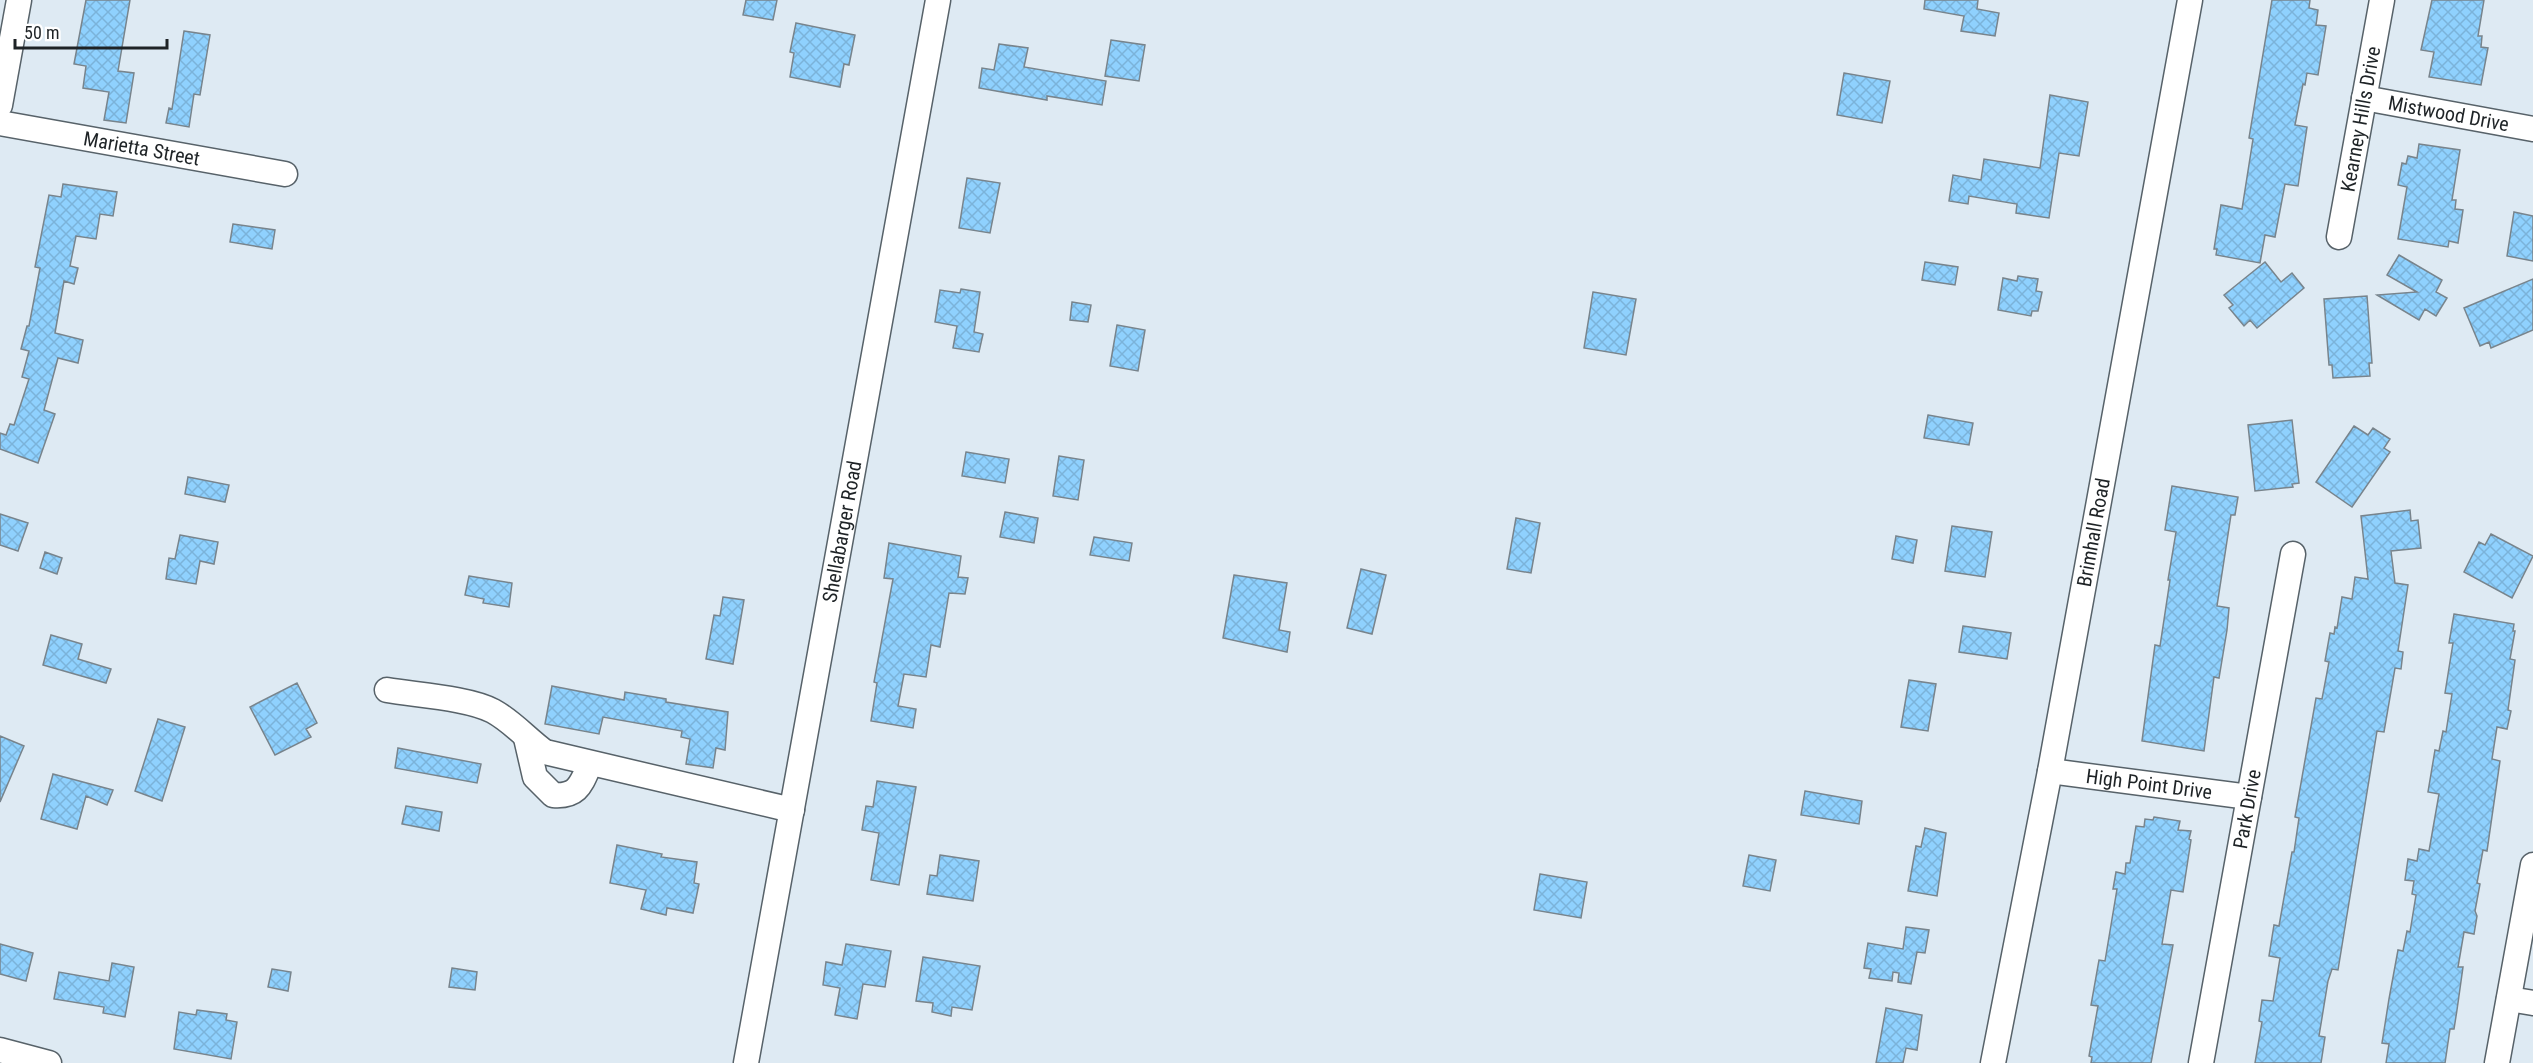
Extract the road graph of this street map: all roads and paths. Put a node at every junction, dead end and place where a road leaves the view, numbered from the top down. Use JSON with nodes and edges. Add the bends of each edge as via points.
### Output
{"nodes":[{"id":1,"x":19,"y":0,"type":"edge"},
{"id":2,"x":938,"y":0,"type":"edge"},
{"id":3,"x":2190,"y":0,"type":"edge"},
{"id":4,"x":2382,"y":0,"type":"edge"},
{"id":5,"x":2364,"y":98,"type":"junction"},
{"id":6,"x":0,"y":105,"type":"edge"},
{"id":7,"x":0,"y":123,"type":"edge"},
{"id":8,"x":2533,"y":129,"type":"edge"},
{"id":9,"x":285,"y":174,"type":"dead end"},
{"id":10,"x":2339,"y":237,"type":"dead end"},
{"id":11,"x":2293,"y":554,"type":"dead end"},
{"id":12,"x":387,"y":690,"type":"dead end"},
{"id":13,"x":526,"y":738,"type":"junction"},
{"id":14,"x":590,"y":764,"type":"junction"},
{"id":15,"x":2050,"y":771,"type":"junction"},
{"id":16,"x":2249,"y":797,"type":"junction"},
{"id":17,"x":792,"y":810,"type":"junction"},
{"id":18,"x":2533,"y":865,"type":"edge"},
{"id":19,"x":2509,"y":999,"type":"junction"},
{"id":20,"x":2533,"y":1003,"type":"edge"},
{"id":21,"x":0,"y":1050,"type":"edge"},
{"id":22,"x":49,"y":1063,"type":"edge"},
{"id":23,"x":746,"y":1063,"type":"edge"},
{"id":24,"x":1993,"y":1063,"type":"edge"},
{"id":25,"x":2201,"y":1063,"type":"edge"},
{"id":26,"x":2497,"y":1063,"type":"edge"}],
"edges":[{"from":1,"to":6,"type":"street"},
{"from":2,"to":17,"type":"street","name":"Shellabarger Road"},
{"from":3,"to":15,"type":"street","name":"Brimhall Road"},
{"from":4,"to":5,"type":"street","name":"Kearney Hills Drive"},
{"from":5,"to":8,"type":"street","name":"Mistwood Drive"},
{"from":5,"to":10,"type":"street","name":"Kearney Hills Drive"},
{"from":7,"to":9,"type":"street","name":"Marietta Street"},
{"from":11,"to":16,"type":"street","name":"Park Drive"},
{"from":12,"to":13,"type":"street","via":[[491,710]]},
{"from":13,"to":14,"type":"street","via":[[545,752]]},
{"from":13,"to":14,"type":"street","via":[[535,777],[553,795],[567,796],[575,791]]},
{"from":14,"to":17,"type":"street"},
{"from":15,"to":16,"type":"street","name":"High Point Drive"},
{"from":15,"to":24,"type":"street","name":"Brimhall Road"},
{"from":16,"to":25,"type":"street","name":"Park Drive"},
{"from":17,"to":23,"type":"street","name":"Shellabarger Road"},
{"from":18,"to":19,"type":"street"},
{"from":19,"to":20,"type":"street"},
{"from":19,"to":26,"type":"street"},
{"from":21,"to":22,"type":"street"}]}
